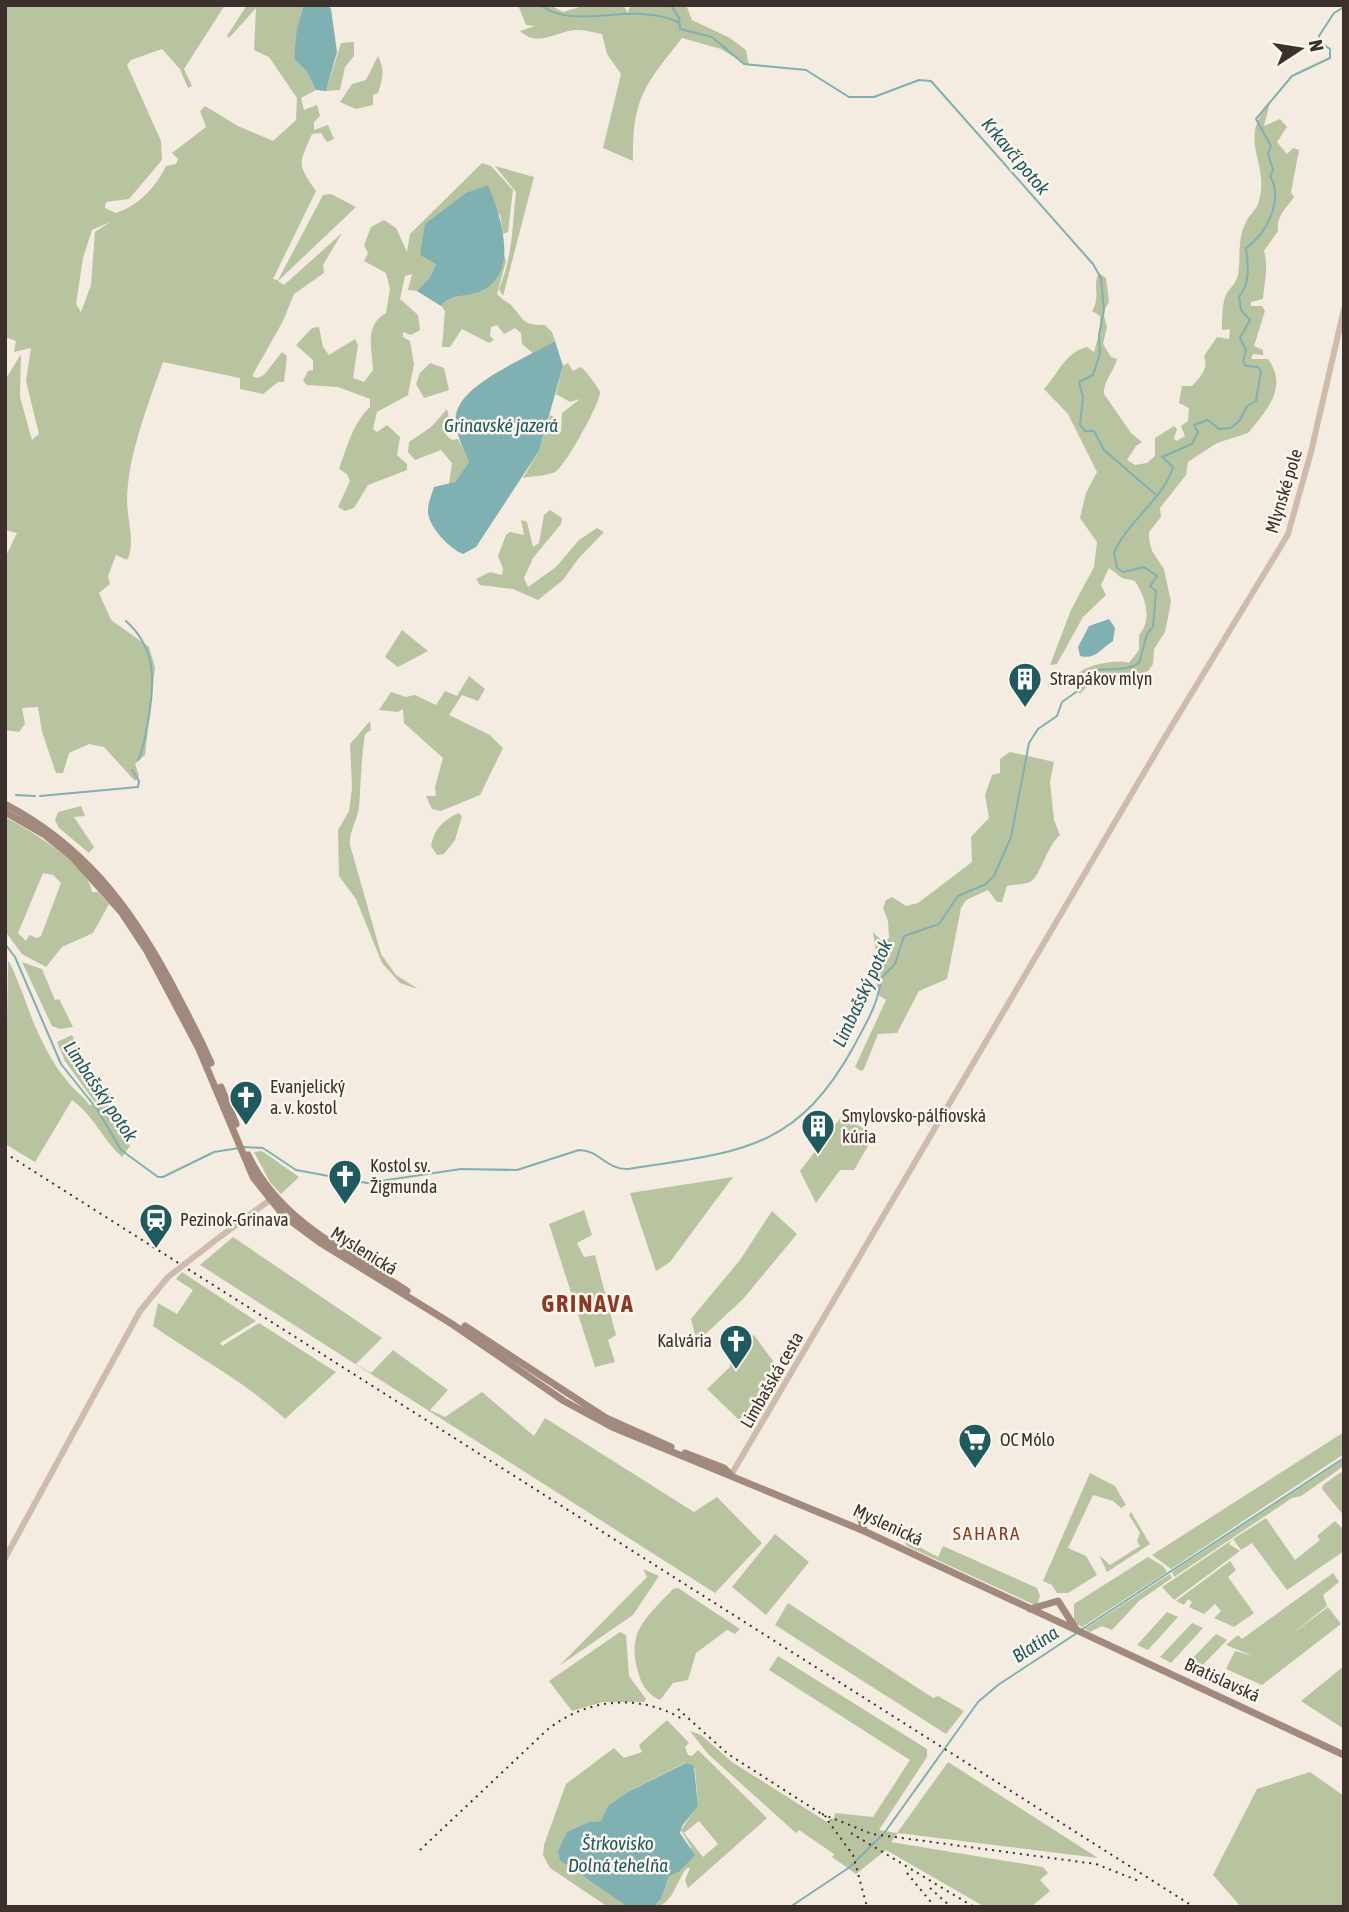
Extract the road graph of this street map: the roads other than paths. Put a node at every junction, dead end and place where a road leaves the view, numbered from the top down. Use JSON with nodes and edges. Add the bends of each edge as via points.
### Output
{"nodes":[{"id":1,"x":1344,"y":309,"type":"edge"},
{"id":2,"x":5,"y":804,"type":"edge"},
{"id":3,"x":5,"y":811,"type":"edge"},
{"id":4,"x":125,"y":911,"type":"junction"},
{"id":5,"x":173,"y":999,"type":"junction"},
{"id":6,"x":181,"y":1003,"type":"junction"},
{"id":7,"x":243,"y":1148,"type":"junction"},
{"id":8,"x":273,"y":1198,"type":"junction"},
{"id":9,"x":835,"y":1298,"type":"joint"},
{"id":10,"x":731,"y":1475,"type":"junction"},
{"id":11,"x":844,"y":1522,"type":"junction"},
{"id":12,"x":864,"y":1531,"type":"junction"},
{"id":13,"x":5,"y":1558,"type":"edge"},
{"id":14,"x":1046,"y":1605,"type":"junction"},
{"id":15,"x":1030,"y":1609,"type":"junction"},
{"id":16,"x":1064,"y":1614,"type":"junction"},
{"id":17,"x":1049,"y":1619,"type":"junction"},
{"id":18,"x":1076,"y":1629,"type":"junction"},
{"id":19,"x":1344,"y":1755,"type":"edge"}],
"edges":[{"from":1,"to":9,"type":"street","name":"Mlynské pole","via":[[1288,534]]},
{"from":2,"to":4,"type":"main road","via":[[69,845],[95,869]]},
{"from":3,"to":4,"type":"main road","via":[[72,857]]},
{"from":4,"to":5,"type":"main road","name":"Myslenická"},
{"from":4,"to":6,"type":"main road","name":"Myslenická"},
{"from":5,"to":6,"type":"main road"},
{"from":5,"to":7,"type":"main road","name":"Myslenická"},
{"from":6,"to":7,"type":"main road","name":"Myslenická","via":[[207,1054]]},
{"from":7,"to":8,"type":"main road","name":"Myslenická"},
{"from":8,"to":10,"type":"main road","name":"Myslenická","via":[[294,1224],[336,1254],[452,1324],[564,1401],[631,1437]]},
{"from":8,"to":13,"type":"street","bridge":true,"via":[[168,1277],[140,1311]]},
{"from":9,"to":10,"type":"street","name":"Limbašská cesta"},
{"from":10,"to":11,"type":"main road","name":"Myslenická"},
{"from":11,"to":12,"type":"main road","name":"Myslenická"},
{"from":11,"to":12,"type":"main road","via":[[859,1517]]},
{"from":12,"to":15,"type":"main road","name":"Myslenická"},
{"from":14,"to":15,"type":"main road"},
{"from":14,"to":16,"type":"main road","via":[[1058,1601]]},
{"from":14,"to":17,"type":"main road"},
{"from":15,"to":17,"type":"main road","name":"Myslenická"},
{"from":16,"to":17,"type":"main road"},
{"from":16,"to":18,"type":"main road"},
{"from":17,"to":18,"type":"main road","name":"Bratislavská"},
{"from":18,"to":19,"type":"main road","name":"Bratislavská"}]}
